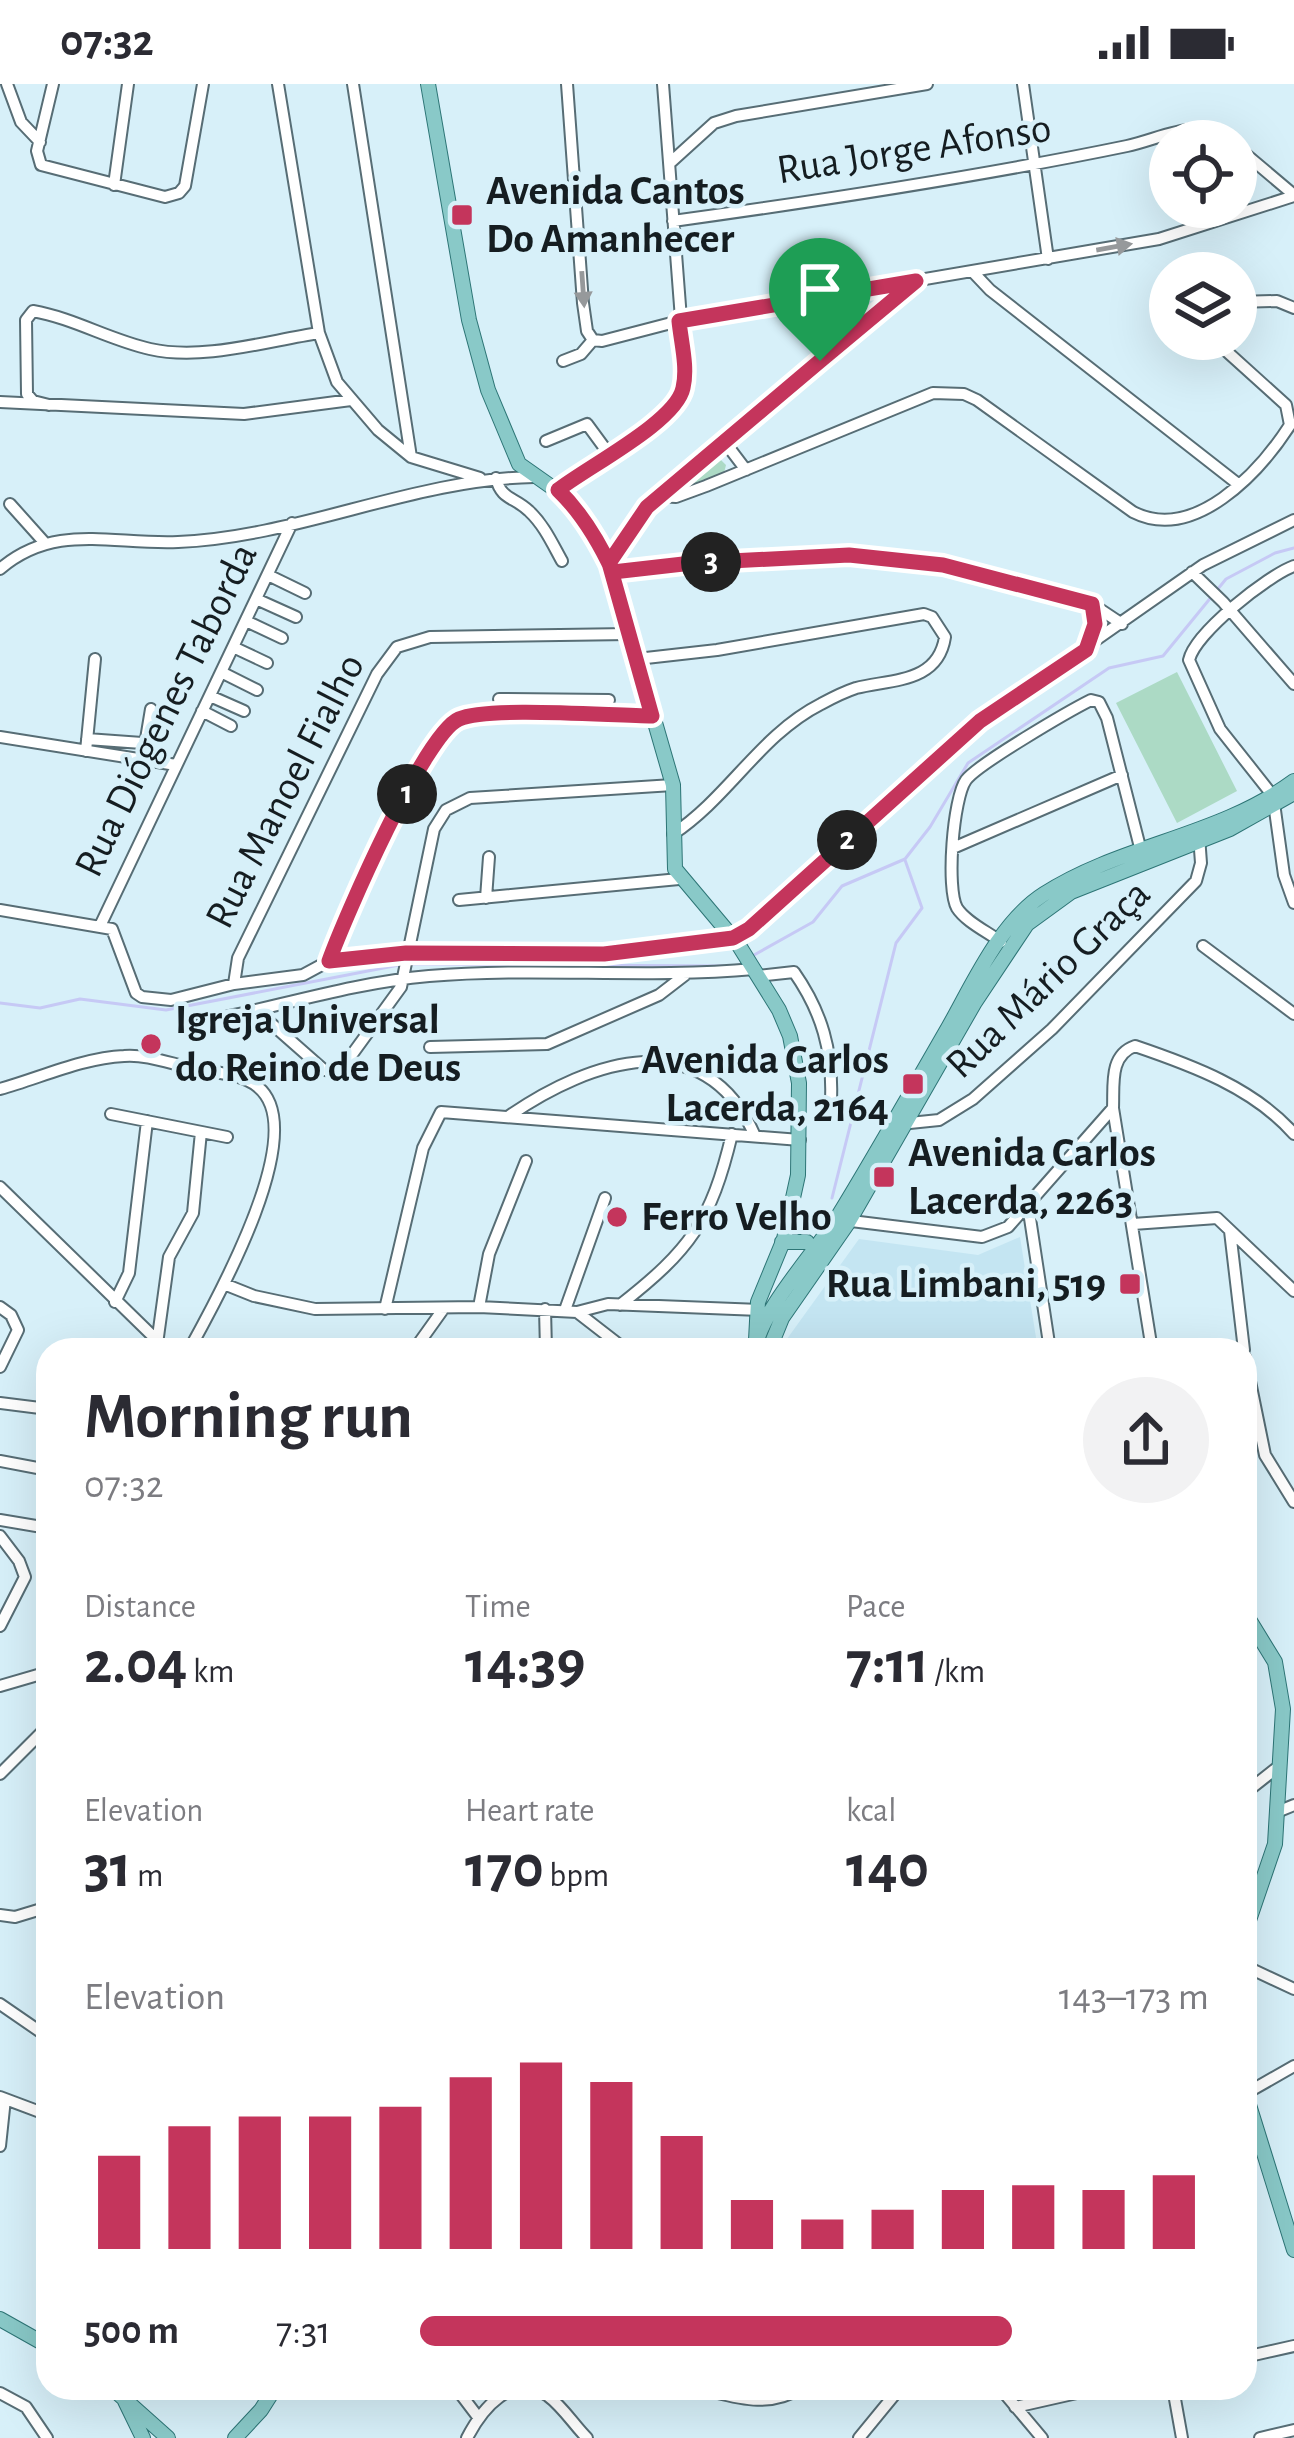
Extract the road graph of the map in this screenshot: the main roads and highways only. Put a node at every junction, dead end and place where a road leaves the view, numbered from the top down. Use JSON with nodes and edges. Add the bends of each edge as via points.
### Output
{"nodes":[{"id":1,"x":428,"y":84,"type":"edge"},
{"id":2,"x":1294,"y":782,"type":"edge"},
{"id":3,"x":1294,"y":793,"type":"edge"},
{"id":4,"x":1274,"y":801,"type":"junction"},
{"id":5,"x":790,"y":1214,"type":"junction"},
{"id":6,"x":782,"y":1242,"type":"junction"},
{"id":7,"x":814,"y":1252,"type":"junction"},
{"id":8,"x":771,"y":1315,"type":"junction"},
{"id":9,"x":763,"y":1338,"type":"edge"},
{"id":10,"x":1257,"y":1633,"type":"edge"},
{"id":11,"x":1288,"y":1703,"type":"edge"},
{"id":12,"x":1257,"y":1887,"type":"edge"},
{"id":13,"x":1257,"y":2131,"type":"edge"},
{"id":14,"x":1294,"y":2246,"type":"edge"},
{"id":15,"x":0,"y":2319,"type":"edge"},
{"id":16,"x":36,"y":2339,"type":"edge"},
{"id":17,"x":122,"y":2400,"type":"edge"},
{"id":18,"x":126,"y":2400,"type":"edge"},
{"id":19,"x":267,"y":2400,"type":"edge"},
{"id":20,"x":143,"y":2438,"type":"edge"},
{"id":21,"x":168,"y":2438,"type":"edge"},
{"id":22,"x":235,"y":2438,"type":"edge"}],
"edges":[{"from":1,"to":5,"type":"main road","via":[[479,362],[515,456],[558,490],[611,568],[673,785],[679,879],[735,941],[790,1036],[800,1140]]},
{"from":2,"to":4,"type":"main road"},
{"from":3,"to":4,"type":"main road"},
{"from":4,"to":7,"type":"main road","via":[[1200,838],[1044,895],[1019,916],[843,1220]]},
{"from":5,"to":6,"type":"main road"},
{"from":5,"to":7,"type":"main road"},
{"from":6,"to":7,"type":"main road"},
{"from":6,"to":8,"type":"main road","via":[[764,1297]]},
{"from":7,"to":8,"type":"main road"},
{"from":8,"to":9,"type":"main road"},
{"from":10,"to":11,"type":"main road"},
{"from":11,"to":12,"type":"main road","via":[[1275,1844]]},
{"from":13,"to":14,"type":"main road"},
{"from":15,"to":16,"type":"main road"},
{"from":17,"to":20,"type":"main road"},
{"from":18,"to":21,"type":"main road"},
{"from":19,"to":22,"type":"main road"}]}
